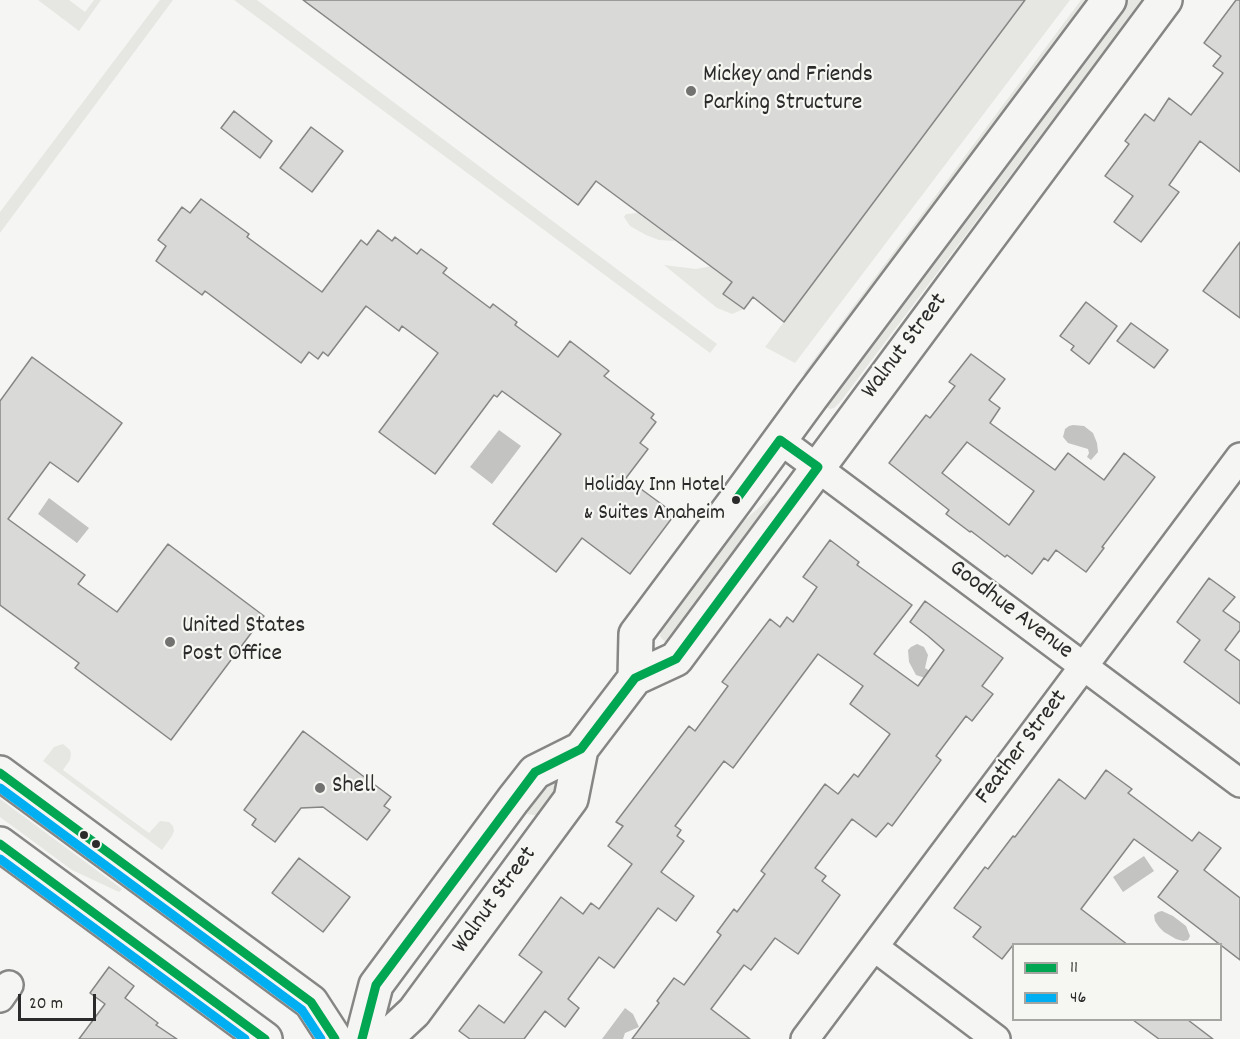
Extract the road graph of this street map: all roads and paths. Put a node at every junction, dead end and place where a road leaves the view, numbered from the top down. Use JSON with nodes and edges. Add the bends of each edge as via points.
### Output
{"nodes":[{"id":1,"x":1109,"y":0,"type":"edge"},
{"id":2,"x":1165,"y":0,"type":"edge"},
{"id":3,"x":780,"y":440,"type":"junction"},
{"id":4,"x":1240,"y":457,"type":"edge"},
{"id":5,"x":818,"y":467,"type":"junction"},
{"id":6,"x":1084,"y":666,"type":"junction"},
{"id":7,"x":635,"y":678,"type":"junction"},
{"id":8,"x":581,"y":749,"type":"junction"},
{"id":9,"x":0,"y":772,"type":"edge"},
{"id":10,"x":1240,"y":783,"type":"edge"},
{"id":11,"x":0,"y":844,"type":"edge"},
{"id":12,"x":874,"y":947,"type":"junction"},
{"id":13,"x":265,"y":1039,"type":"edge"},
{"id":14,"x":335,"y":1039,"type":"edge"},
{"id":15,"x":362,"y":1039,"type":"edge"},
{"id":16,"x":385,"y":1039,"type":"edge"},
{"id":17,"x":806,"y":1039,"type":"edge"},
{"id":18,"x":996,"y":1039,"type":"edge"}],
"edges":[{"from":1,"to":3,"type":"street","name":"Walnut Street"},
{"from":2,"to":5,"type":"street","name":"Walnut Street"},
{"from":3,"to":5,"type":"street","name":"Goodhue Avenue"},
{"from":3,"to":7,"type":"street","name":"Walnut Street","via":[[636,634]]},
{"from":4,"to":6,"type":"street","name":"Feather Street"},
{"from":5,"to":6,"type":"street","name":"Goodhue Avenue"},
{"from":5,"to":7,"type":"street","name":"Walnut Street","via":[[676,659]]},
{"from":6,"to":10,"type":"street","name":"Goodhue Avenue"},
{"from":6,"to":12,"type":"street","name":"Feather Street"},
{"from":7,"to":8,"type":"street","name":"Walnut Street"},
{"from":8,"to":15,"type":"street","name":"Walnut Street","via":[[535,772],[513,800],[375,985]]},
{"from":8,"to":16,"type":"street","name":"Walnut Street","via":[[571,799],[414,1012]]},
{"from":9,"to":14,"type":"street","via":[[311,1002]]},
{"from":11,"to":13,"type":"street"},
{"from":12,"to":17,"type":"street","name":"Feather Street"},
{"from":12,"to":18,"type":"street"}]}
